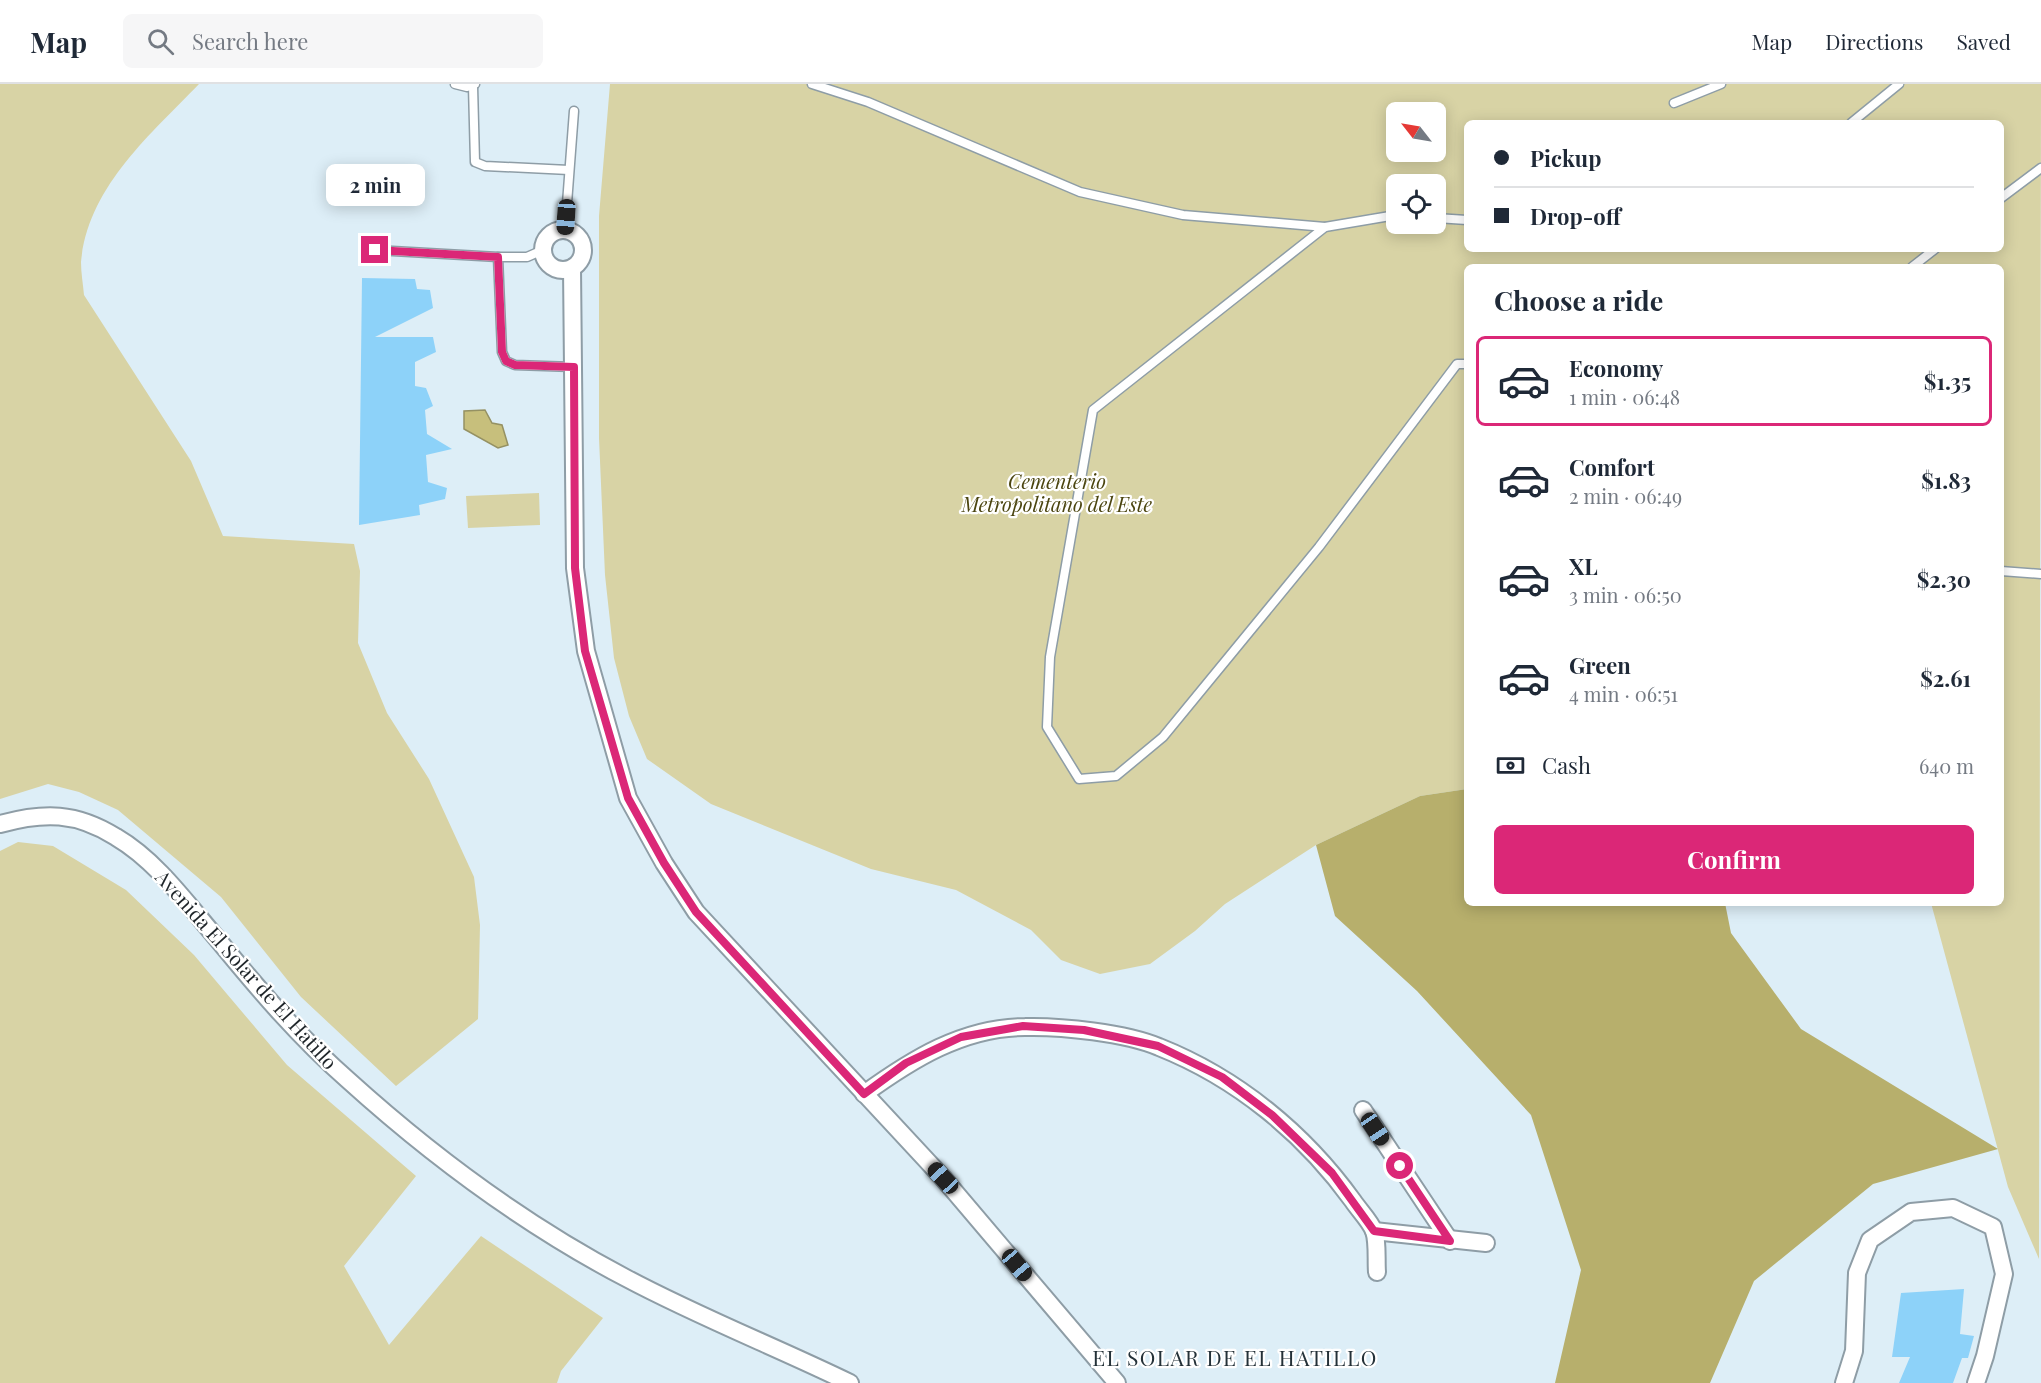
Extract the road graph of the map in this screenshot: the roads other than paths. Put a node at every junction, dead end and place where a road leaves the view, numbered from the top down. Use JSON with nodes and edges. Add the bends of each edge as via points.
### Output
{"nodes":[{"id":1,"x":455,"y":84,"type":"edge"},
{"id":2,"x":812,"y":84,"type":"edge"},
{"id":3,"x":1721,"y":84,"type":"edge"},
{"id":4,"x":1899,"y":84,"type":"edge"},
{"id":5,"x":474,"y":85,"type":"edge"},
{"id":6,"x":1674,"y":103,"type":"dead end"},
{"id":7,"x":574,"y":111,"type":"dead end"},
{"id":8,"x":1855,"y":120,"type":"edge"},
{"id":9,"x":2041,"y":168,"type":"edge"},
{"id":10,"x":569,"y":170,"type":"junction"},
{"id":11,"x":2004,"y":196,"type":"edge"},
{"id":12,"x":1386,"y":217,"type":"edge"},
{"id":13,"x":1446,"y":219,"type":"edge"},
{"id":14,"x":1464,"y":220,"type":"edge"},
{"id":15,"x":1325,"y":227,"type":"junction"},
{"id":16,"x":565,"y":230,"type":"junction"},
{"id":17,"x":375,"y":250,"type":"dead end"},
{"id":18,"x":543,"y":250,"type":"junction"},
{"id":19,"x":1931,"y":252,"type":"edge"},
{"id":20,"x":498,"y":257,"type":"junction"},
{"id":21,"x":1916,"y":264,"type":"edge"},
{"id":22,"x":572,"y":268,"type":"junction"},
{"id":23,"x":1464,"y":364,"type":"edge"},
{"id":24,"x":574,"y":367,"type":"junction"},
{"id":25,"x":2004,"y":570,"type":"edge"},
{"id":26,"x":2041,"y":574,"type":"edge"},
{"id":27,"x":0,"y":824,"type":"edge"},
{"id":28,"x":864,"y":1094,"type":"junction"},
{"id":29,"x":1363,"y":1110,"type":"dead end"},
{"id":30,"x":1374,"y":1231,"type":"junction"},
{"id":31,"x":1450,"y":1241,"type":"junction"},
{"id":32,"x":1486,"y":1243,"type":"dead end"},
{"id":33,"x":1377,"y":1272,"type":"dead end"},
{"id":34,"x":850,"y":1383,"type":"edge"},
{"id":35,"x":1117,"y":1383,"type":"edge"},
{"id":36,"x":1844,"y":1383,"type":"edge"},
{"id":37,"x":1976,"y":1383,"type":"edge"}],
"edges":[{"from":1,"to":5,"type":"lane"},
{"from":2,"to":15,"type":"lane","via":[[868,102],[1080,192],[1184,215]]},
{"from":3,"to":6,"type":"lane"},
{"from":4,"to":8,"type":"lane"},
{"from":5,"to":10,"type":"lane","via":[[475,162],[485,166]]},
{"from":7,"to":10,"type":"lane"},
{"from":9,"to":11,"type":"lane"},
{"from":10,"to":16,"type":"lane"},
{"from":12,"to":15,"type":"lane"},
{"from":13,"to":14,"type":"lane"},
{"from":15,"to":23,"type":"lane","via":[[1093,410],[1050,657],[1047,727],[1080,779],[1116,776],[1163,736],[1319,547],[1457,364]]},
{"from":16,"to":18,"type":"street","via":[[552,232]]},
{"from":16,"to":22,"type":"street","via":[[577,235],[583,246],[581,259]]},
{"from":17,"to":20,"type":"lane"},
{"from":18,"to":20,"type":"lane","via":[[527,257]]},
{"from":18,"to":22,"type":"street","via":[[552,267]]},
{"from":19,"to":21,"type":"lane"},
{"from":20,"to":24,"type":"lane","via":[[502,352],[506,361],[515,365]]},
{"from":22,"to":24,"type":"street"},
{"from":24,"to":28,"type":"street","via":[[575,568],[585,651],[628,798],[696,912]]},
{"from":25,"to":26,"type":"lane"},
{"from":27,"to":34,"type":"street","name":"Avenida El Solar de El Hatillo","via":[[69,816],[115,836],[161,874],[323,1058],[435,1154],[532,1223],[623,1276]]},
{"from":28,"to":30,"type":"street","via":[[906,1063],[961,1037],[1023,1026],[1084,1030],[1158,1046],[1222,1077],[1272,1115],[1332,1173]]},
{"from":28,"to":35,"type":"street","via":[[943,1178]]},
{"from":29,"to":31,"type":"street"},
{"from":30,"to":31,"type":"street"},
{"from":30,"to":33,"type":"street"},
{"from":31,"to":32,"type":"street"},
{"from":36,"to":37,"type":"street","via":[[1854,1352],[1857,1273],[1870,1240],[1911,1212],[1953,1208],[1993,1227],[2004,1274]]}]}
